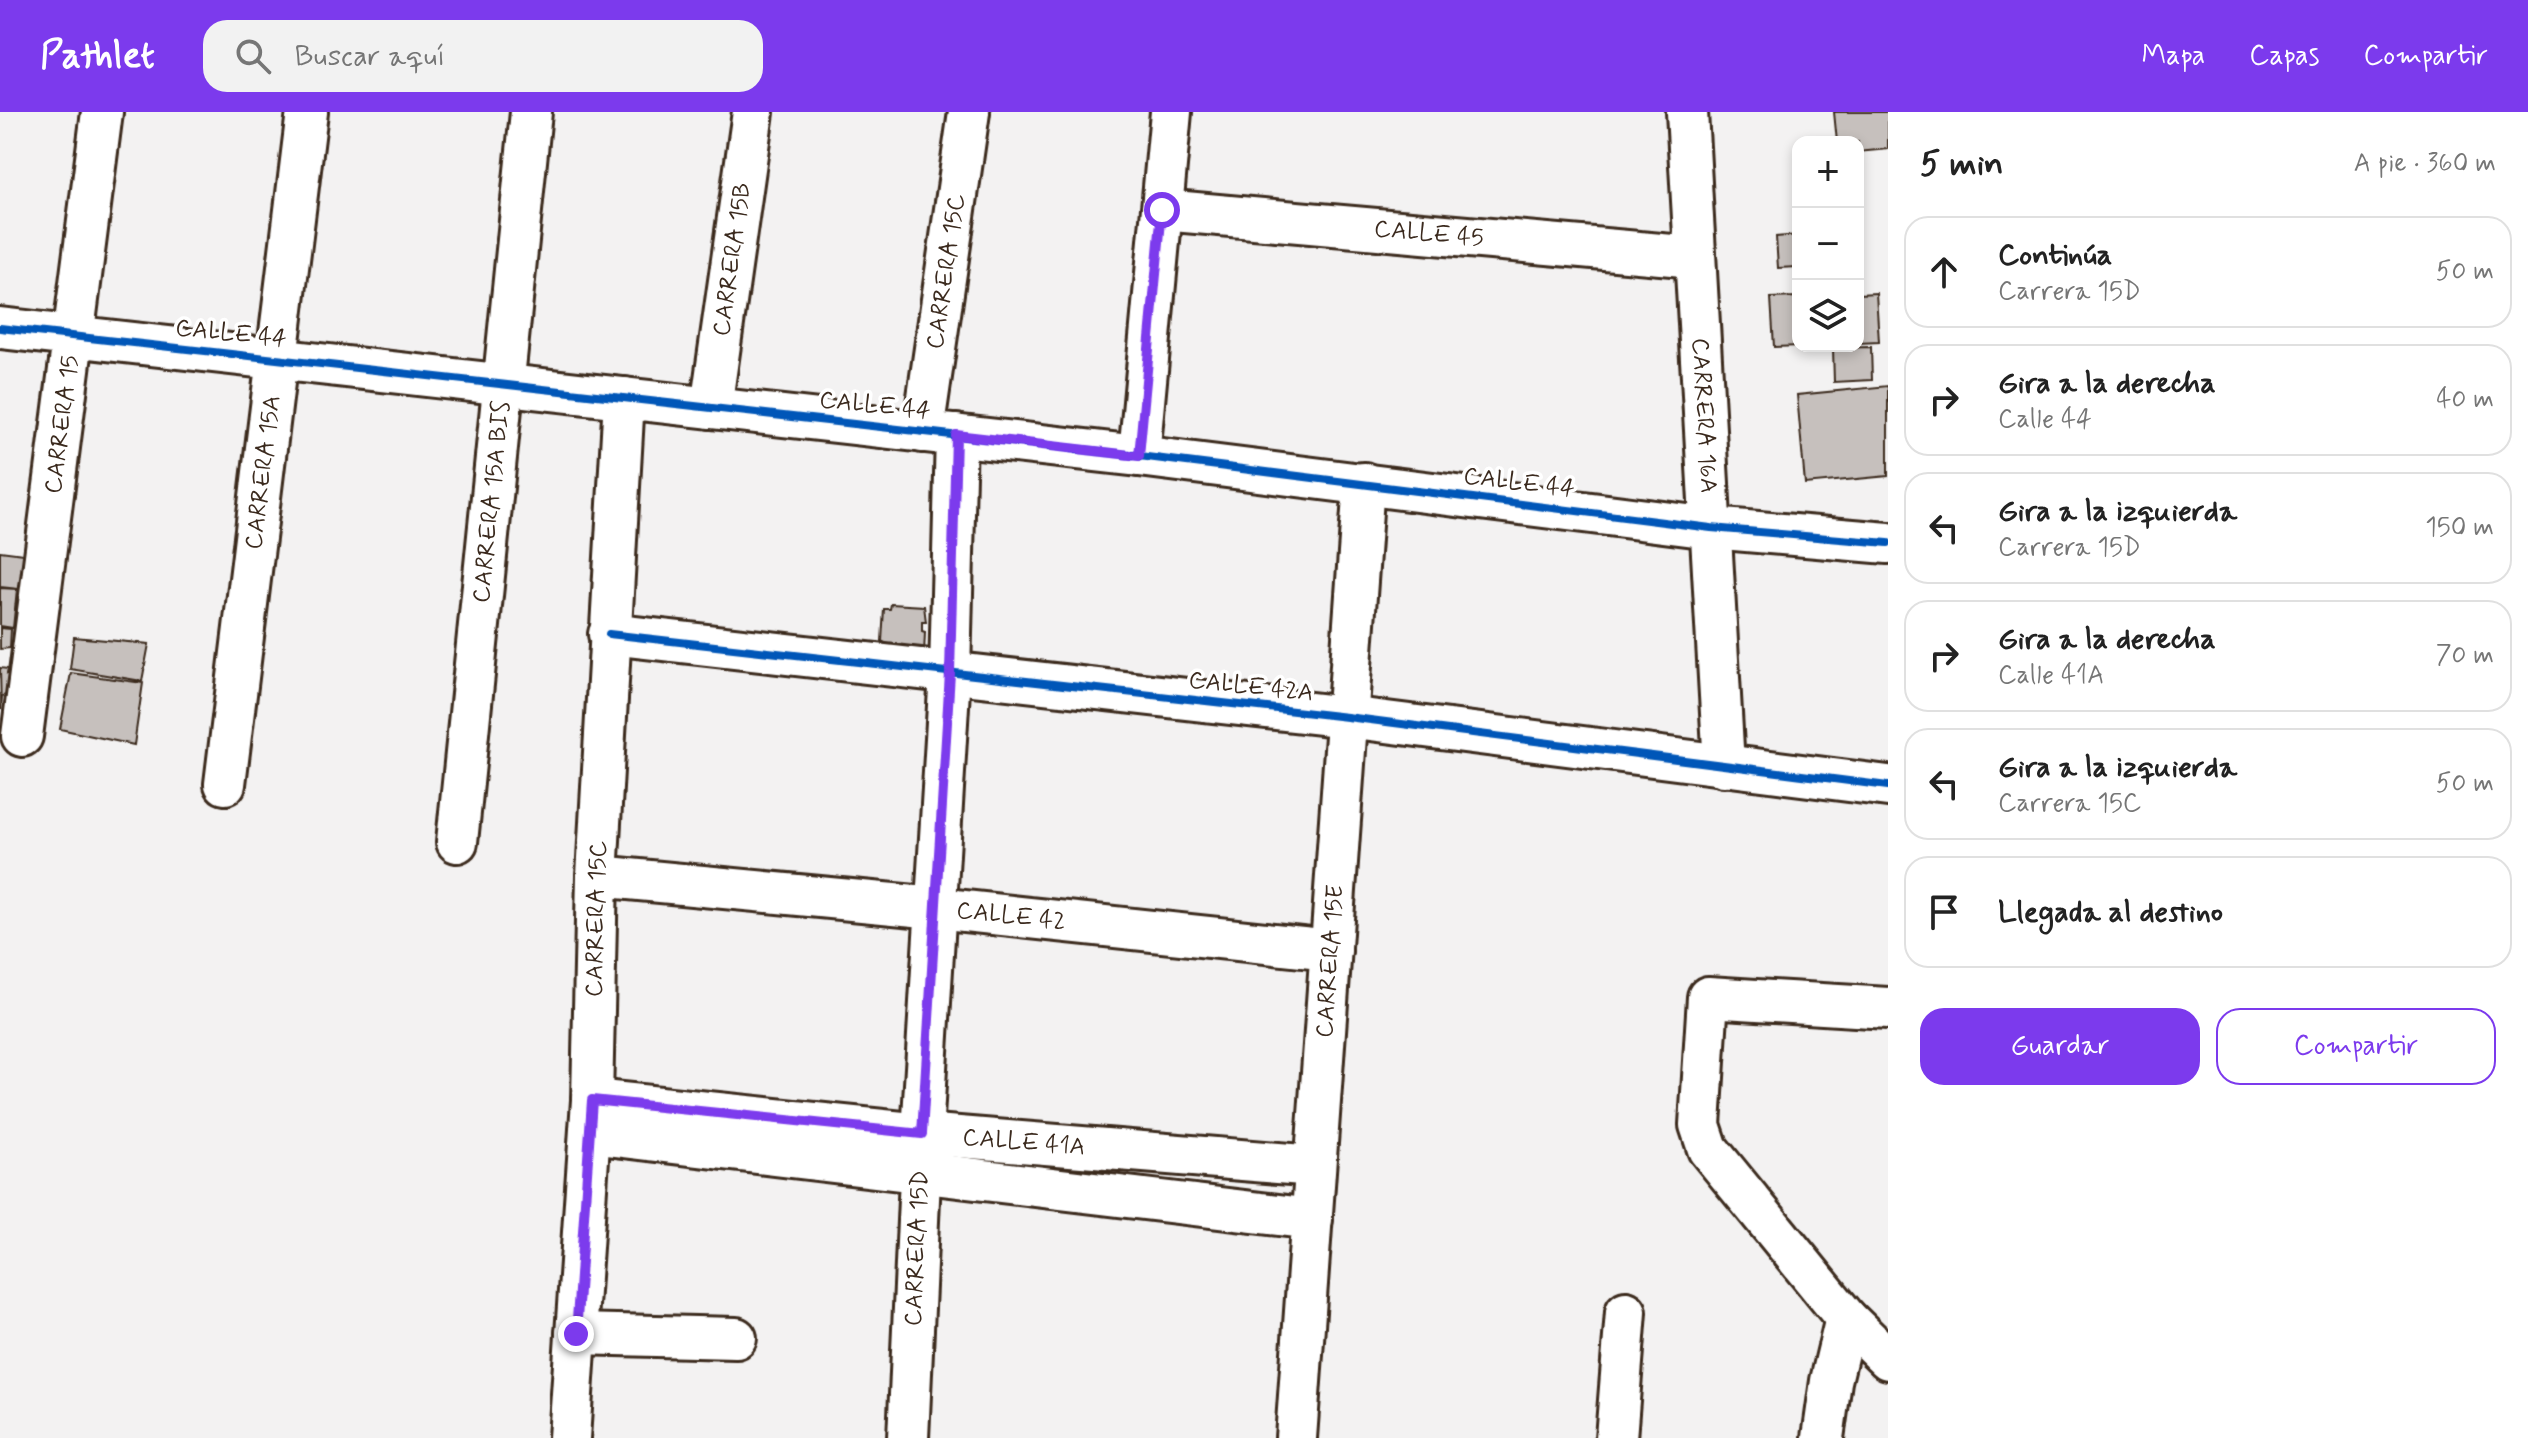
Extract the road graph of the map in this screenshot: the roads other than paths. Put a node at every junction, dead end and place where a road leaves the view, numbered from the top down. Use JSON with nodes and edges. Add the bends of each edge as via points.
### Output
{"nodes":[{"id":1,"x":102,"y":112,"type":"edge"},
{"id":2,"x":307,"y":112,"type":"edge"},
{"id":3,"x":531,"y":112,"type":"edge"},
{"id":4,"x":753,"y":112,"type":"edge"},
{"id":5,"x":969,"y":112,"type":"edge"},
{"id":6,"x":1171,"y":112,"type":"edge"},
{"id":7,"x":1687,"y":112,"type":"edge"},
{"id":8,"x":1162,"y":210,"type":"junction"},
{"id":9,"x":1695,"y":257,"type":"junction"},
{"id":10,"x":0,"y":328,"type":"edge"},
{"id":11,"x":73,"y":336,"type":"junction"},
{"id":12,"x":278,"y":359,"type":"junction"},
{"id":13,"x":502,"y":384,"type":"junction"},
{"id":14,"x":624,"y":398,"type":"junction"},
{"id":15,"x":711,"y":408,"type":"junction"},
{"id":16,"x":939,"y":434,"type":"junction"},
{"id":17,"x":1139,"y":456,"type":"junction"},
{"id":18,"x":1364,"y":483,"type":"junction"},
{"id":19,"x":1711,"y":528,"type":"junction"},
{"id":20,"x":1888,"y":543,"type":"edge"},
{"id":21,"x":609,"y":634,"type":"junction"},
{"id":22,"x":950,"y":673,"type":"junction"},
{"id":23,"x":1347,"y":717,"type":"junction"},
{"id":24,"x":22,"y":736,"type":"dead end"},
{"id":25,"x":1724,"y":766,"type":"junction"},
{"id":26,"x":225,"y":784,"type":"dead end"},
{"id":27,"x":1888,"y":786,"type":"edge"},
{"id":28,"x":457,"y":842,"type":"dead end"},
{"id":29,"x":597,"y":876,"type":"junction"},
{"id":30,"x":936,"y":908,"type":"junction"},
{"id":31,"x":1331,"y":950,"type":"junction"},
{"id":32,"x":1888,"y":1008,"type":"edge"},
{"id":33,"x":591,"y":1116,"type":"junction"},
{"id":34,"x":922,"y":1134,"type":"junction"},
{"id":35,"x":1315,"y":1166,"type":"junction"},
{"id":36,"x":920,"y":1174,"type":"junction"},
{"id":37,"x":1312,"y":1219,"type":"junction"},
{"id":38,"x":1626,"y":1312,"type":"dead end"},
{"id":39,"x":1846,"y":1318,"type":"junction"},
{"id":40,"x":576,"y":1334,"type":"junction"},
{"id":41,"x":736,"y":1338,"type":"dead end"},
{"id":42,"x":1888,"y":1359,"type":"edge"},
{"id":43,"x":569,"y":1438,"type":"edge"},
{"id":44,"x":908,"y":1438,"type":"edge"},
{"id":45,"x":1296,"y":1438,"type":"edge"},
{"id":46,"x":1616,"y":1438,"type":"edge"},
{"id":47,"x":1823,"y":1438,"type":"edge"}],
"edges":[{"from":1,"to":11,"type":"street","name":"CARRERA 15"},
{"from":2,"to":12,"type":"street","name":"CARRERA 15A"},
{"from":3,"to":13,"type":"street","name":"CARRERA 15A BIS"},
{"from":4,"to":15,"type":"street","name":"CARRERA 15B"},
{"from":5,"to":16,"type":"street","name":"CARRERA 15C"},
{"from":6,"to":8,"type":"street"},
{"from":7,"to":9,"type":"street","name":"CARRERA 16A"},
{"from":8,"to":9,"type":"street","name":"CALLE 45"},
{"from":8,"to":17,"type":"street"},
{"from":9,"to":19,"type":"street","name":"CARRERA 16A"},
{"from":10,"to":11,"type":"street","name":"CALLE 44"},
{"from":11,"to":12,"type":"street","name":"CALLE 44"},
{"from":11,"to":24,"type":"street","name":"CARRERA 15"},
{"from":12,"to":13,"type":"street","name":"CALLE 44"},
{"from":12,"to":26,"type":"street","name":"CARRERA 15A"},
{"from":13,"to":14,"type":"street","name":"CALLE 44"},
{"from":13,"to":28,"type":"street","name":"CARRERA 15A BIS"},
{"from":14,"to":15,"type":"street","name":"CALLE 44"},
{"from":14,"to":21,"type":"street","name":"CARRERA 15C"},
{"from":15,"to":16,"type":"street","name":"CALLE 44"},
{"from":16,"to":17,"type":"street","name":"CALLE 44"},
{"from":16,"to":22,"type":"street","name":"CARRERA 15D"},
{"from":17,"to":18,"type":"street","name":"CALLE 44"},
{"from":18,"to":19,"type":"street","name":"CALLE 44"},
{"from":18,"to":23,"type":"street","name":"CARRERA 15E"},
{"from":19,"to":20,"type":"street","name":"CALLE 44"},
{"from":19,"to":25,"type":"street","name":"CARRERA 16A"},
{"from":21,"to":22,"type":"street","name":"CALLE 42A"},
{"from":21,"to":29,"type":"street","name":"CARRERA 15C"},
{"from":22,"to":23,"type":"street","name":"CALLE 42A"},
{"from":22,"to":30,"type":"street","name":"CARRERA 15D"},
{"from":23,"to":25,"type":"street","name":"CALLE 42A"},
{"from":23,"to":31,"type":"street","name":"CARRERA 15E"},
{"from":25,"to":27,"type":"street","name":"CALLE 42A"},
{"from":29,"to":30,"type":"street","name":"CALLE 42"},
{"from":29,"to":33,"type":"street","name":"CARRERA 15C"},
{"from":30,"to":31,"type":"street","name":"CALLE 42"},
{"from":30,"to":34,"type":"street","name":"CARRERA 15D"},
{"from":31,"to":35,"type":"street","name":"CARRERA 15E"},
{"from":32,"to":39,"type":"street","via":[[1708,997],[1700,1125],[1708,1149]]},
{"from":33,"to":34,"type":"street","name":"CALLE 41A"},
{"from":33,"to":36,"type":"street"},
{"from":33,"to":40,"type":"street","name":"CARRERA 15C"},
{"from":34,"to":35,"type":"street","name":"CALLE 41A"},
{"from":34,"to":36,"type":"street","name":"CARRERA 15D"},
{"from":35,"to":37,"type":"street","name":"CARRERA 15E"},
{"from":36,"to":37,"type":"street"},
{"from":36,"to":44,"type":"street","name":"CARRERA 15D"},
{"from":37,"to":45,"type":"street","name":"CARRERA 15E"},
{"from":38,"to":46,"type":"street"},
{"from":39,"to":42,"type":"street"},
{"from":39,"to":47,"type":"street"},
{"from":40,"to":41,"type":"street"},
{"from":40,"to":43,"type":"street","name":"CARRERA 15C"}]}
